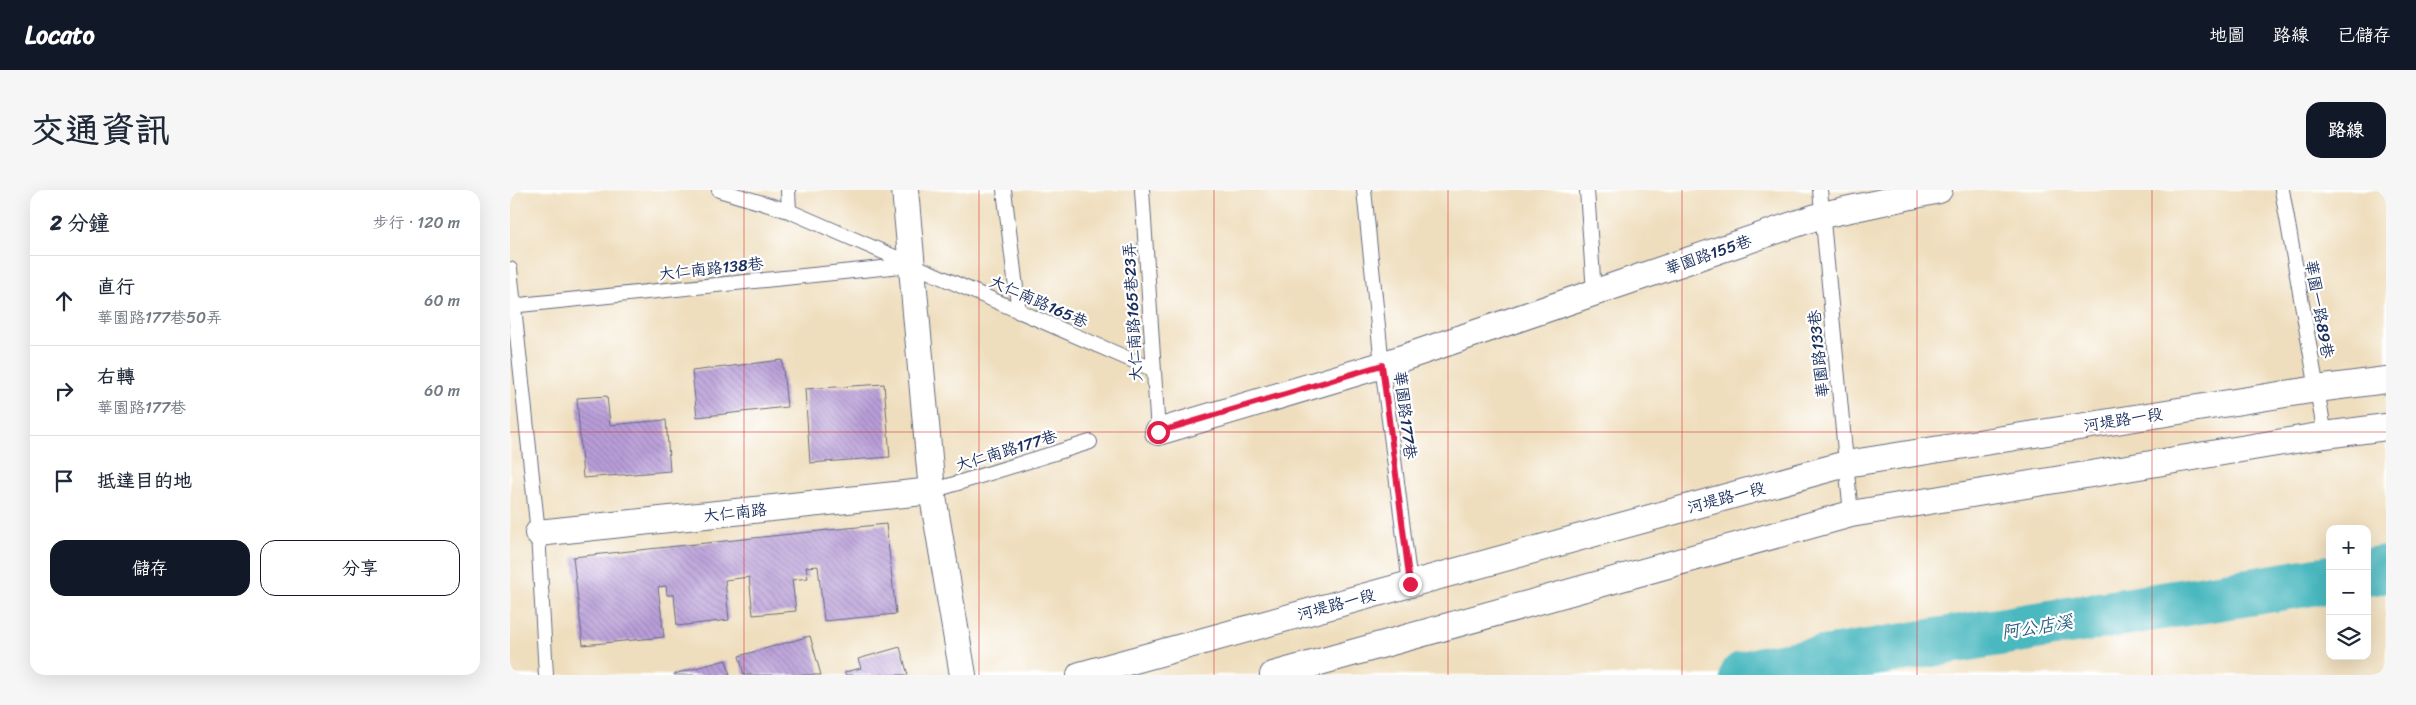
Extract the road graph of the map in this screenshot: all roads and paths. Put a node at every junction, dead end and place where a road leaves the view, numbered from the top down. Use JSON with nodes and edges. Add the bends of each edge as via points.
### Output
{"nodes":[{"id":1,"x":719,"y":190,"type":"edge"},
{"id":2,"x":788,"y":190,"type":"edge"},
{"id":3,"x":905,"y":190,"type":"edge"},
{"id":4,"x":1004,"y":190,"type":"edge"},
{"id":5,"x":1142,"y":190,"type":"edge"},
{"id":6,"x":1364,"y":190,"type":"edge"},
{"id":7,"x":1587,"y":190,"type":"edge"},
{"id":8,"x":1939,"y":190,"type":"edge"},
{"id":9,"x":2282,"y":190,"type":"edge"},
{"id":10,"x":1821,"y":202,"type":"edge"},
{"id":11,"x":789,"y":211,"type":"junction"},
{"id":12,"x":912,"y":265,"type":"junction"},
{"id":13,"x":510,"y":269,"type":"edge"},
{"id":14,"x":1594,"y":292,"type":"junction"},
{"id":15,"x":512,"y":306,"type":"edge"},
{"id":16,"x":1019,"y":312,"type":"junction"},
{"id":17,"x":1382,"y":365,"type":"junction"},
{"id":18,"x":1152,"y":369,"type":"junction"},
{"id":19,"x":2386,"y":380,"type":"edge"},
{"id":20,"x":2316,"y":388,"type":"junction"},
{"id":21,"x":2386,"y":427,"type":"edge"},
{"id":22,"x":1158,"y":432,"type":"joint"},
{"id":23,"x":2325,"y":435,"type":"junction"},
{"id":24,"x":1090,"y":442,"type":"dead end"},
{"id":25,"x":1846,"y":464,"type":"junction"},
{"id":26,"x":932,"y":491,"type":"junction"},
{"id":27,"x":1851,"y":514,"type":"junction"},
{"id":28,"x":538,"y":533,"type":"junction"},
{"id":29,"x":1410,"y":584,"type":"junction"},
{"id":30,"x":546,"y":675,"type":"edge"},
{"id":31,"x":962,"y":675,"type":"edge"},
{"id":32,"x":1080,"y":675,"type":"edge"},
{"id":33,"x":1273,"y":675,"type":"edge"}],
"edges":[{"from":1,"to":11,"type":"lane","name":"大仁南路165巷"},
{"from":2,"to":11,"type":"lane"},
{"from":3,"to":12,"type":"street"},
{"from":4,"to":16,"type":"lane"},
{"from":5,"to":18,"type":"lane","name":"大仁南路165巷23弄"},
{"from":6,"to":17,"type":"lane","name":"華園路177巷"},
{"from":7,"to":14,"type":"lane"},
{"from":8,"to":10,"type":"street","name":"華園路155巷"},
{"from":9,"to":20,"type":"lane","name":"華園一路89巷"},
{"from":10,"to":14,"type":"street","name":"華園路155巷"},
{"from":10,"to":25,"type":"lane","name":"華園路133巷"},
{"from":11,"to":12,"type":"lane","name":"大仁南路165巷"},
{"from":12,"to":15,"type":"lane","name":"大仁南路138巷"},
{"from":12,"to":16,"type":"lane","name":"大仁南路165巷"},
{"from":12,"to":26,"type":"street"},
{"from":13,"to":15,"type":"lane"},
{"from":14,"to":17,"type":"street","name":"華園路155巷"},
{"from":15,"to":28,"type":"lane"},
{"from":16,"to":18,"type":"lane","name":"大仁南路165巷"},
{"from":17,"to":22,"type":"street","name":"華園路155巷"},
{"from":17,"to":29,"type":"lane","name":"華園路177巷"},
{"from":18,"to":22,"type":"lane","name":"大仁南路165巷23弄"},
{"from":19,"to":20,"type":"street","name":"河堤路一段"},
{"from":20,"to":23,"type":"lane","name":"華園一路89巷"},
{"from":20,"to":25,"type":"street","name":"河堤路一段"},
{"from":21,"to":23,"type":"street"},
{"from":23,"to":27,"type":"street"},
{"from":24,"to":26,"type":"lane","name":"大仁南路177巷"},
{"from":25,"to":27,"type":"lane","name":"華園路133巷"},
{"from":25,"to":29,"type":"street","name":"河堤路一段"},
{"from":26,"to":28,"type":"street","name":"大仁南路"},
{"from":26,"to":31,"type":"street"},
{"from":27,"to":33,"type":"street"},
{"from":28,"to":30,"type":"lane"},
{"from":29,"to":32,"type":"street","name":"河堤路一段"}]}
